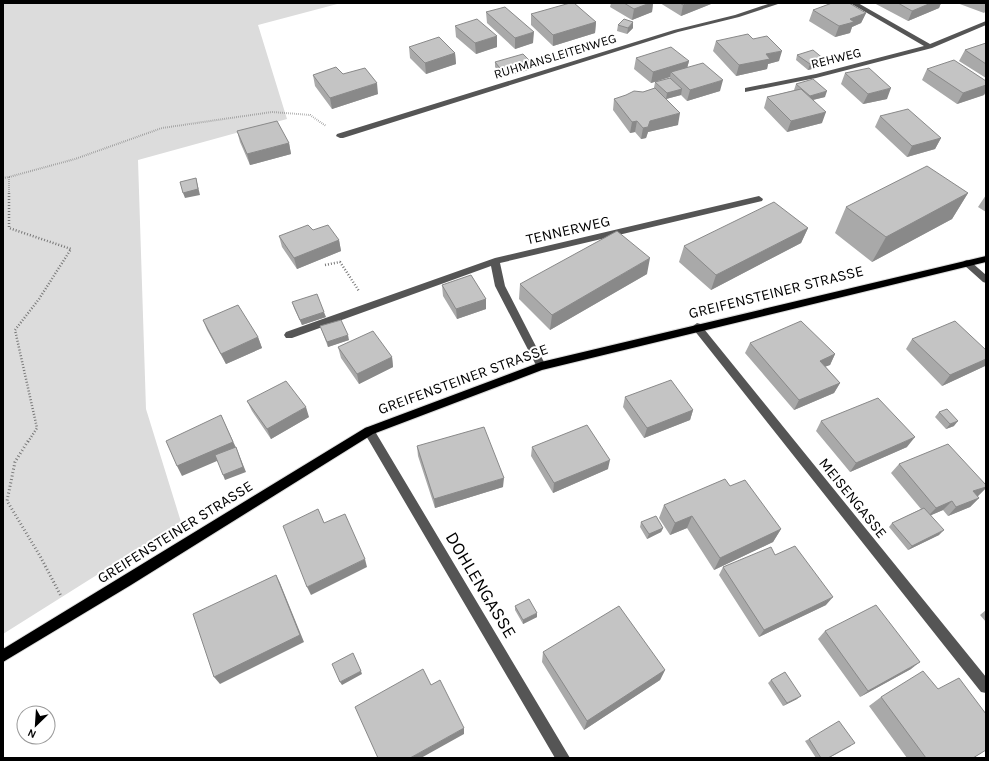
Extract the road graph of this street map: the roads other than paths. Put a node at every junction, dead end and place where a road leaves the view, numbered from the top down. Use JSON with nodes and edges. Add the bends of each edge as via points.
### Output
{"nodes":[{"id":1,"x":778,"y":3,"type":"edge"},
{"id":2,"x":853,"y":3,"type":"edge"},
{"id":3,"x":986,"y":24,"type":"edge"},
{"id":4,"x":930,"y":47,"type":"junction"},
{"id":5,"x":748,"y":90,"type":"dead end"},
{"id":6,"x":340,"y":136,"type":"road end"},
{"id":7,"x":759,"y":199,"type":"dead end"},
{"id":8,"x":986,"y":259,"type":"edge"},
{"id":9,"x":496,"y":261,"type":"junction"},
{"id":10,"x":967,"y":263,"type":"junction"},
{"id":11,"x":986,"y":280,"type":"edge"},
{"id":12,"x":697,"y":327,"type":"junction"},
{"id":13,"x":289,"y":335,"type":"dead end"},
{"id":14,"x":541,"y":366,"type":"junction"},
{"id":15,"x":369,"y":431,"type":"junction"},
{"id":16,"x":3,"y":656,"type":"edge"},
{"id":17,"x":986,"y":687,"type":"edge"},
{"id":18,"x":563,"y":758,"type":"edge"}],
"edges":[{"from":1,"to":6,"type":"street","name":"RUHMANSLEITENWEG","via":[[676,31]]},
{"from":2,"to":4,"type":"street"},
{"from":3,"to":4,"type":"street","name":"REHWEG"},
{"from":4,"to":5,"type":"street","name":"REHWEG","via":[[816,76]]},
{"from":7,"to":9,"type":"street","name":"TENNERWEG"},
{"from":8,"to":10,"type":"main road","name":"GREIFENSTEINER STRASSE"},
{"from":9,"to":13,"type":"street","name":"TENNERWEG"},
{"from":9,"to":14,"type":"street","via":[[500,286]]},
{"from":10,"to":11,"type":"street"},
{"from":10,"to":12,"type":"main road","name":"GREIFENSTEINER STRASSE"},
{"from":12,"to":14,"type":"main road","name":"GREIFENSTEINER STRASSE"},
{"from":12,"to":17,"type":"street","name":"MEISENGASSE"},
{"from":14,"to":15,"type":"main road","name":"GREIFENSTEINER STRASSE"},
{"from":15,"to":16,"type":"main road","name":"GREIFENSTEINER STRASSE"},
{"from":15,"to":18,"type":"street","name":"DOHLENGASSE"}]}
